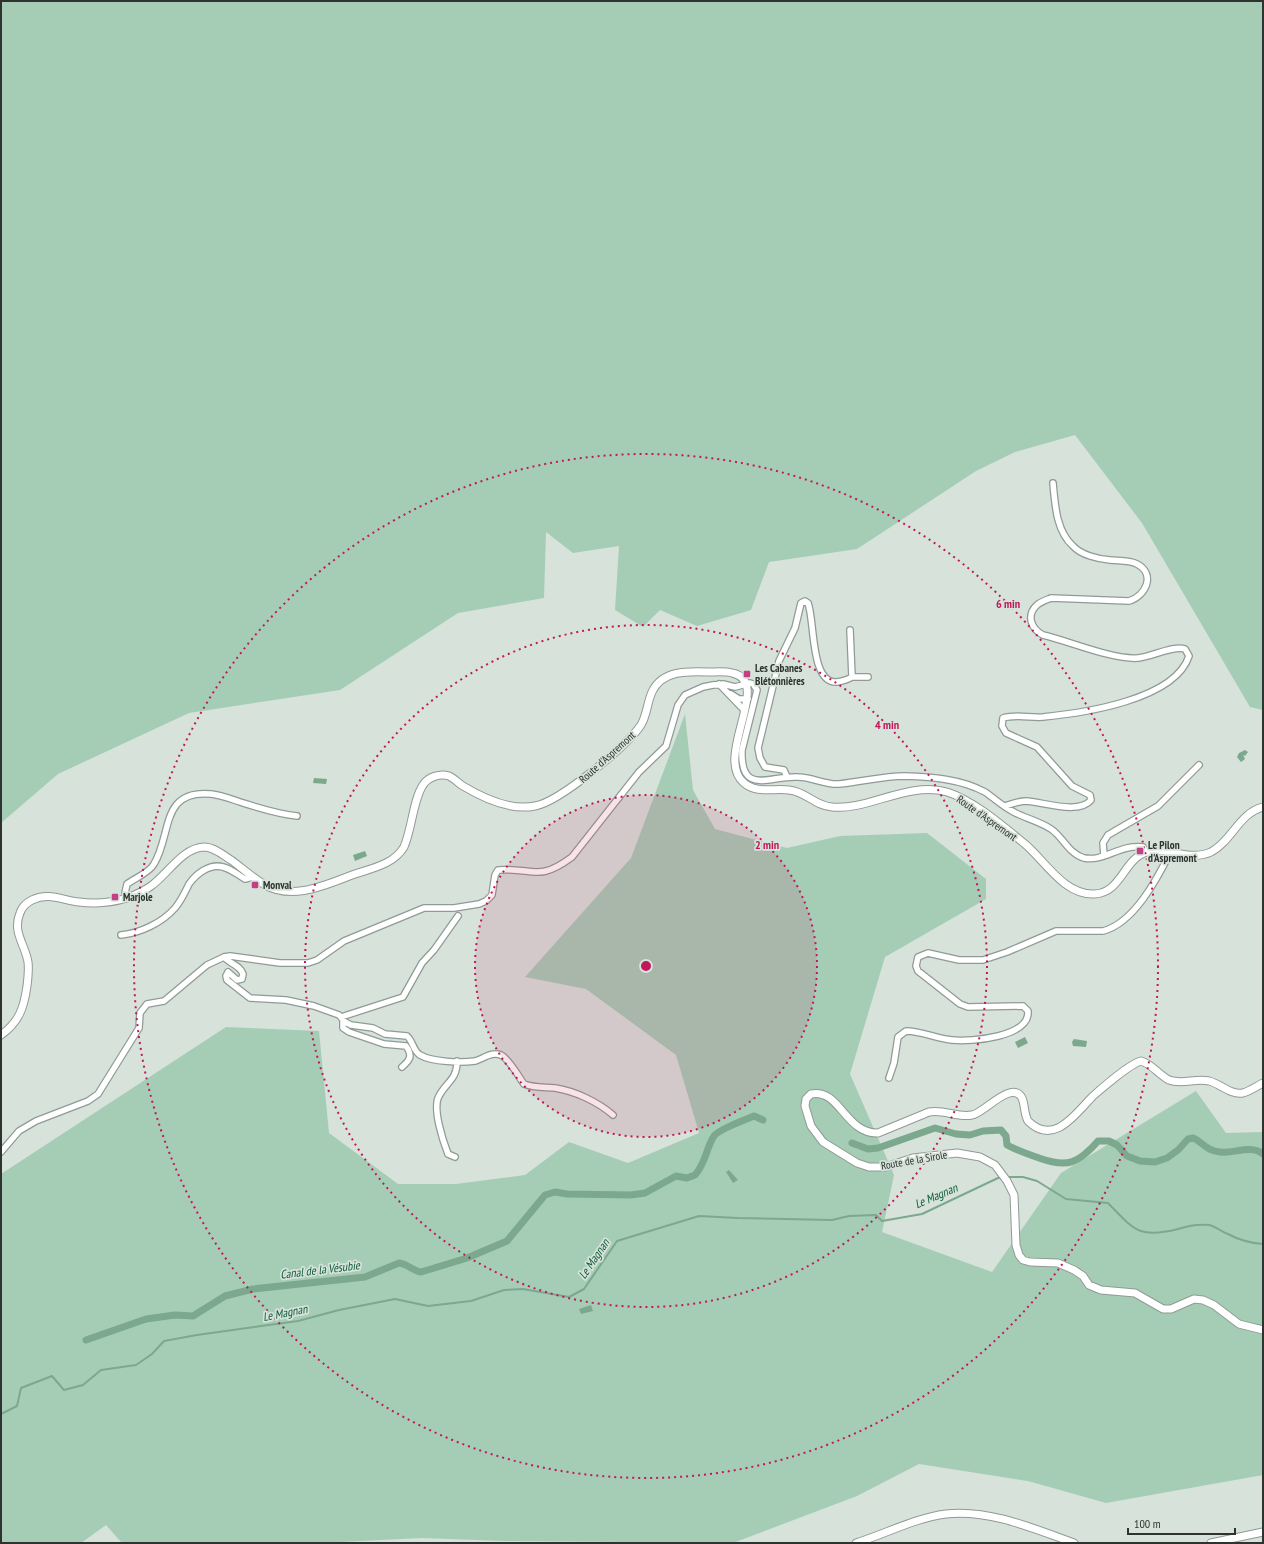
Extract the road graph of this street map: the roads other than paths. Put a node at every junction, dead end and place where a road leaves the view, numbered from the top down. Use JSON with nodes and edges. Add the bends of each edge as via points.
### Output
{"nodes":[{"id":1,"x":1053,"y":483,"type":"dead end"},
{"id":2,"x":850,"y":630,"type":"dead end"},
{"id":3,"x":852,"y":677,"type":"junction"},
{"id":4,"x":868,"y":677,"type":"dead end"},
{"id":5,"x":718,"y":684,"type":"junction"},
{"id":6,"x":746,"y":684,"type":"junction"},
{"id":7,"x":729,"y":693,"type":"junction"},
{"id":8,"x":748,"y":699,"type":"junction"},
{"id":9,"x":745,"y":711,"type":"junction"},
{"id":10,"x":1199,"y":765,"type":"dead end"},
{"id":11,"x":787,"y":777,"type":"junction"},
{"id":12,"x":1005,"y":806,"type":"junction"},
{"id":13,"x":1263,"y":807,"type":"edge"},
{"id":14,"x":296,"y":816,"type":"dead end"},
{"id":15,"x":1146,"y":852,"type":"junction"},
{"id":16,"x":1170,"y":853,"type":"junction"},
{"id":17,"x":1104,"y":856,"type":"junction"},
{"id":18,"x":253,"y":877,"type":"junction"},
{"id":19,"x":126,"y":898,"type":"junction"},
{"id":20,"x":458,"y":916,"type":"dead end"},
{"id":21,"x":121,"y":935,"type":"dead end"},
{"id":22,"x":224,"y":957,"type":"junction"},
{"id":23,"x":342,"y":1018,"type":"junction"},
{"id":24,"x":1,"y":1035,"type":"edge"},
{"id":25,"x":457,"y":1061,"type":"junction"},
{"id":26,"x":402,"y":1067,"type":"dead end"},
{"id":27,"x":889,"y":1078,"type":"dead end"},
{"id":28,"x":1263,"y":1084,"type":"edge"},
{"id":29,"x":613,"y":1115,"type":"dead end"},
{"id":30,"x":1,"y":1152,"type":"edge"},
{"id":31,"x":455,"y":1157,"type":"dead end"},
{"id":32,"x":1263,"y":1330,"type":"edge"},
{"id":33,"x":1263,"y":1532,"type":"edge"},
{"id":34,"x":856,"y":1543,"type":"edge"},
{"id":35,"x":1074,"y":1543,"type":"edge"},
{"id":36,"x":1211,"y":1543,"type":"edge"}],
"edges":[{"from":1,"to":12,"type":"street","via":[[1056,515],[1070,544],[1096,558],[1133,562],[1144,570],[1147,577],[1144,591],[1129,601],[1051,598],[1041,602],[1033,610],[1031,621],[1035,630],[1043,635],[1119,657],[1151,656],[1178,647],[1185,648],[1189,656],[1178,677],[1164,687],[1141,696],[1056,716],[1003,718],[1002,726],[1006,733],[1037,747],[1072,786],[1090,795],[1091,800],[1076,807],[1024,801]]},
{"from":2,"to":3,"type":"street"},
{"from":3,"to":4,"type":"street"},
{"from":3,"to":11,"type":"street","via":[[835,682],[824,676],[814,648],[810,607],[803,601],[799,607],[795,628],[779,661],[758,748],[765,767],[784,770]]},
{"from":5,"to":6,"type":"street","via":[[735,687]]},
{"from":5,"to":7,"type":"street"},
{"from":5,"to":22,"type":"street","via":[[703,686],[685,695],[678,705],[666,746],[639,772],[572,857],[558,867],[547,872],[534,873],[498,870],[492,895],[486,901],[454,908],[424,908],[344,941],[312,962],[280,963]]},
{"from":6,"to":8,"type":"street","name":"Route d'Aspremont"},
{"from":6,"to":11,"type":"street","via":[[753,684],[757,690],[742,750],[744,771],[757,781]]},
{"from":6,"to":18,"type":"street","name":"Route d'Aspremont","via":[[739,675],[731,672],[690,672],[667,676],[654,689],[644,719],[633,735],[576,785],[547,803],[526,807],[509,805],[481,795],[449,776],[434,776],[423,785],[404,847],[388,862],[300,891],[278,890]]},
{"from":7,"to":8,"type":"street","via":[[739,699]]},
{"from":7,"to":9,"type":"street"},
{"from":8,"to":9,"type":"street","name":"Route d'Aspremont"},
{"from":9,"to":15,"type":"street","name":"Route d'Aspremont","via":[[735,746],[734,764],[739,778],[752,788],[764,791],[797,791],[829,807],[920,790],[943,791],[957,796],[983,813],[1024,843],[1065,883],[1087,894],[1108,891],[1134,861]]},
{"from":10,"to":17,"type":"street","via":[[1158,806],[1108,835],[1103,843]]},
{"from":11,"to":12,"type":"street","via":[[804,777],[823,783],[838,784],[904,776],[951,780],[985,792]]},
{"from":12,"to":17,"type":"street","via":[[1051,829],[1078,856]]},
{"from":13,"to":16,"type":"street","via":[[1249,813],[1211,852],[1202,855]]},
{"from":14,"to":19,"type":"street","via":[[267,811],[216,795],[198,794],[183,799],[170,814],[154,865],[127,884]]},
{"from":15,"to":16,"type":"street"},
{"from":15,"to":17,"type":"street","via":[[1143,847],[1135,846]]},
{"from":16,"to":27,"type":"street","via":[[1146,895],[1111,929],[1056,931],[1008,952],[982,960],[959,960],[928,953],[918,957],[918,971],[960,1004],[978,1009],[1023,1006],[1028,1011],[1027,1021],[1012,1032],[970,1040],[951,1040],[906,1031],[898,1036]]},
{"from":18,"to":19,"type":"street","name":"Route d'Aspremont","via":[[217,850],[200,848],[188,852],[151,886]]},
{"from":18,"to":21,"type":"street","via":[[245,879],[220,867],[208,868],[196,875],[176,907],[166,917],[132,934]]},
{"from":19,"to":24,"type":"street","name":"Route d'Aspremont","via":[[101,903],[78,902],[54,896],[31,900],[23,907],[17,928],[28,964],[24,1007],[16,1022]]},
{"from":20,"to":23,"type":"street","via":[[434,950],[422,962],[403,996]]},
{"from":22,"to":23,"type":"street","via":[[243,974],[239,980],[227,973],[228,983],[250,998],[286,1000],[314,1006]]},
{"from":22,"to":30,"type":"street","via":[[208,965],[164,1001],[147,1004],[140,1013],[139,1028],[94,1098],[36,1121],[19,1131]]},
{"from":23,"to":25,"type":"street","via":[[351,1025],[373,1028],[385,1034],[407,1036],[416,1052],[428,1059]]},
{"from":23,"to":26,"type":"street","via":[[343,1028],[349,1032],[392,1046],[406,1046],[411,1057]]},
{"from":25,"to":29,"type":"street","via":[[476,1061],[492,1054],[499,1054],[524,1084],[556,1088],[577,1095],[603,1106]]},
{"from":25,"to":31,"type":"street","via":[[455,1075],[438,1098],[436,1108],[444,1144],[448,1154]]},
{"from":28,"to":32,"type":"street","name":"Route de la Sirole","via":[[1239,1093],[1209,1081],[1180,1082],[1168,1079],[1141,1061],[1099,1091],[1073,1119],[1050,1130],[1038,1128],[1028,1121],[1022,1098],[1010,1092],[980,1113],[972,1115],[929,1112],[884,1131],[871,1133],[855,1126],[836,1102],[815,1093],[806,1099],[805,1106],[816,1134],[827,1145],[857,1163],[870,1167],[885,1167],[913,1158],[957,1153],[980,1157],[995,1165],[1014,1195],[1016,1245],[1023,1260],[1058,1263],[1083,1276],[1089,1285],[1101,1290],[1135,1293],[1163,1308],[1171,1309],[1194,1300],[1203,1300],[1239,1324]]},
{"from":33,"to":36,"type":"street"},
{"from":34,"to":35,"type":"street","via":[[925,1519],[965,1513],[1024,1526]]}]}
